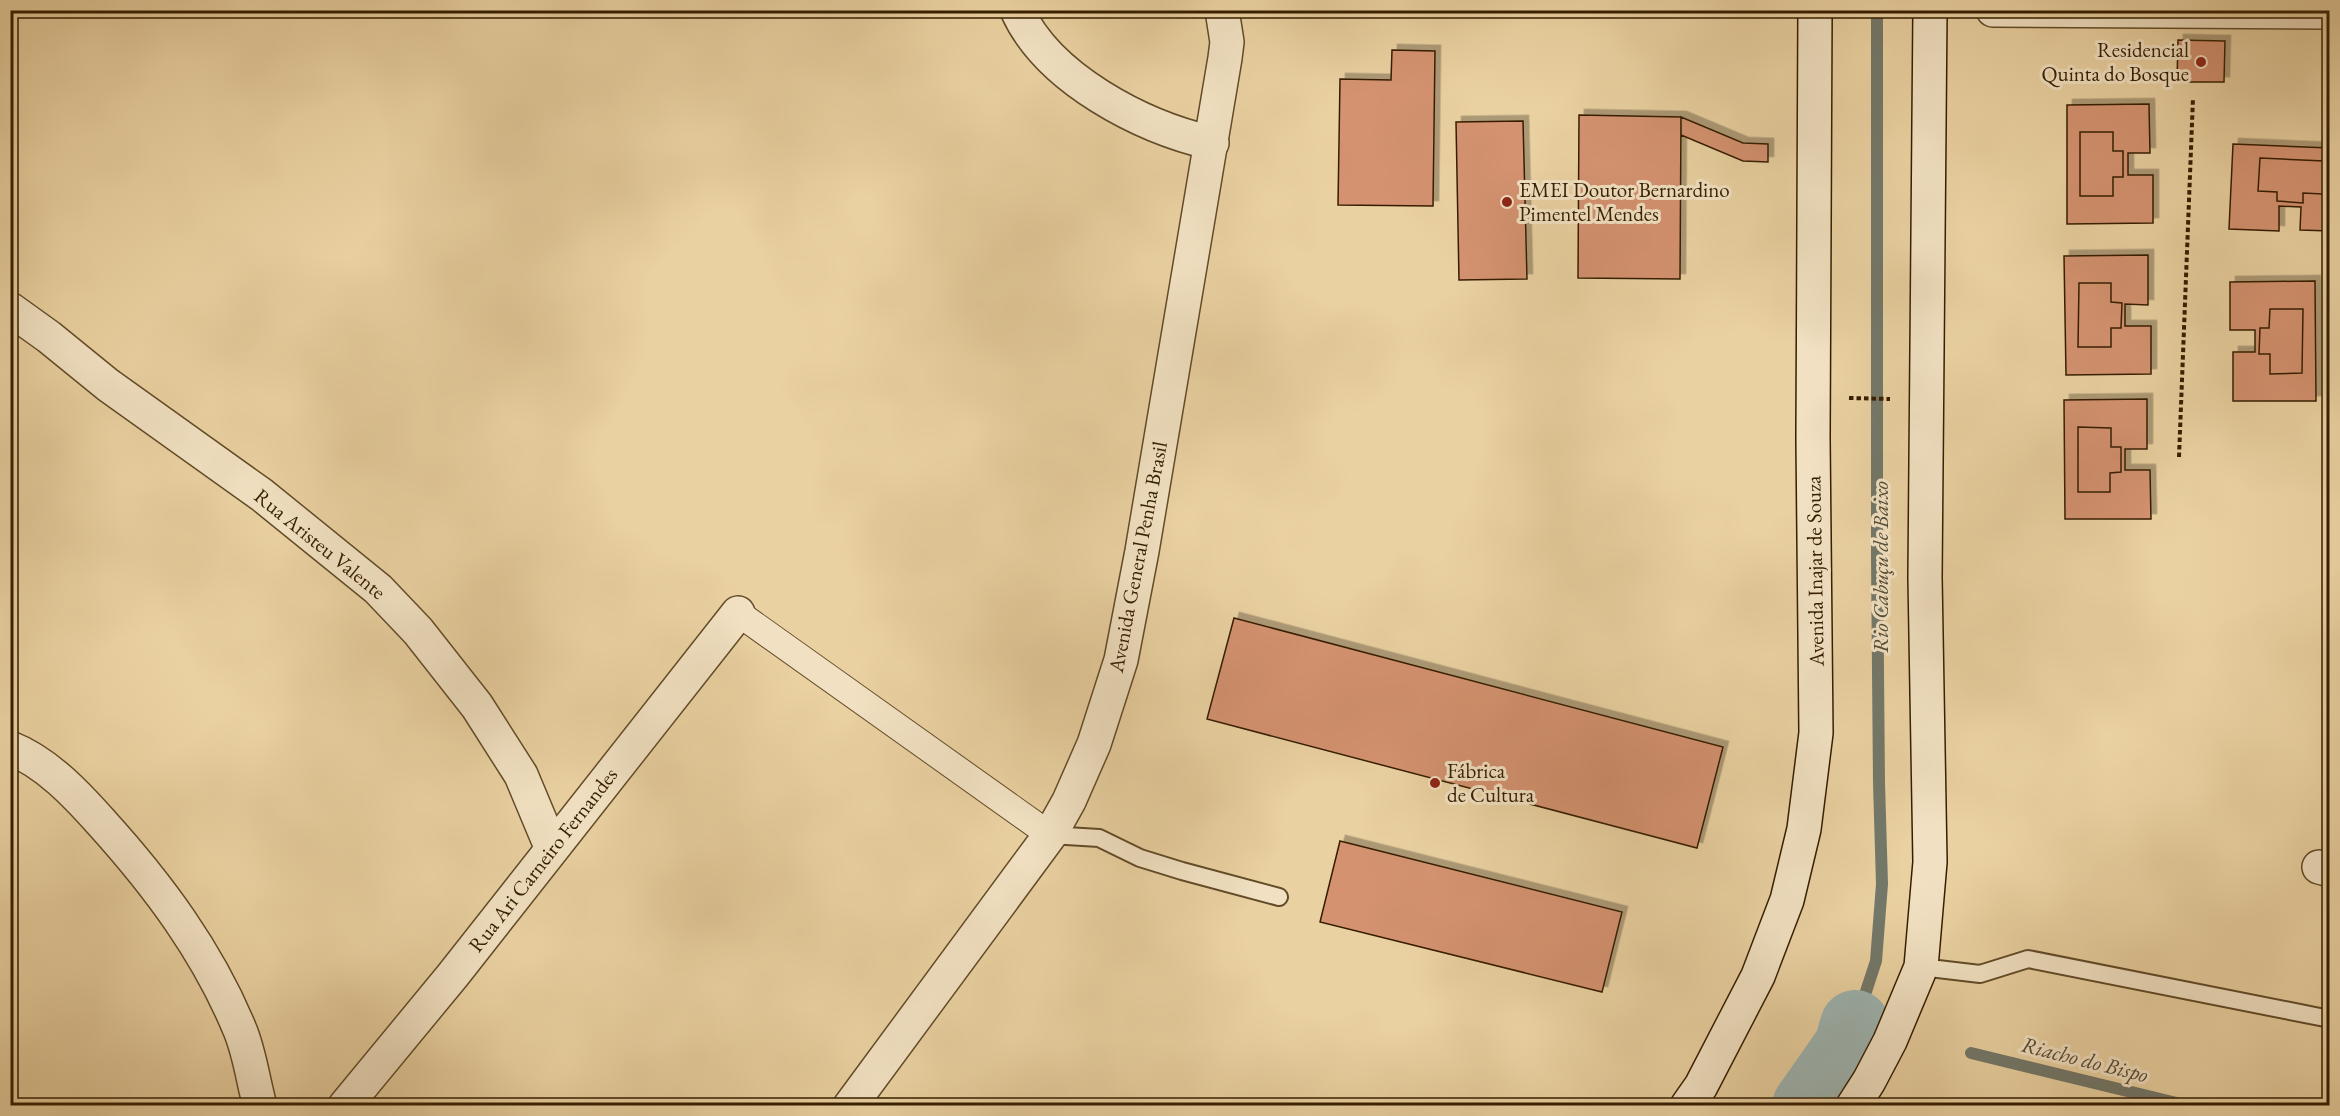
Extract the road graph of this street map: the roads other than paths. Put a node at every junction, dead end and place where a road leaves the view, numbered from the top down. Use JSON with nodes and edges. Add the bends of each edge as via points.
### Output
{"nodes":[{"id":1,"x":1017,"y":10,"type":"edge"},
{"id":2,"x":1222,"y":10,"type":"edge"},
{"id":3,"x":1246,"y":10,"type":"edge"},
{"id":4,"x":1815,"y":10,"type":"edge"},
{"id":5,"x":1930,"y":10,"type":"edge"},
{"id":6,"x":1993,"y":10,"type":"edge"},
{"id":7,"x":2330,"y":12,"type":"edge"},
{"id":8,"x":1227,"y":42,"type":"junction"},
{"id":9,"x":1212,"y":143,"type":"junction"},
{"id":10,"x":10,"y":309,"type":"edge"},
{"id":11,"x":738,"y":613,"type":"joint"},
{"id":12,"x":10,"y":748,"type":"edge"},
{"id":13,"x":1050,"y":835,"type":"junction"},
{"id":14,"x":552,"y":849,"type":"junction"},
{"id":15,"x":1279,"y":897,"type":"dead end"},
{"id":16,"x":1921,"y":967,"type":"junction"},
{"id":17,"x":2330,"y":1019,"type":"edge"},
{"id":18,"x":260,"y":1106,"type":"edge"},
{"id":19,"x":345,"y":1106,"type":"edge"},
{"id":20,"x":850,"y":1106,"type":"edge"},
{"id":21,"x":1687,"y":1106,"type":"edge"},
{"id":22,"x":1853,"y":1106,"type":"edge"}],
"edges":[{"from":1,"to":9,"type":"street","via":[[1047,53],[1118,108]]},
{"from":2,"to":8,"type":"street","name":"Avenida General Penha Brasil"},
{"from":3,"to":8,"type":"street","name":"Avenida General Penha Brasil"},
{"from":4,"to":21,"type":"street","name":"Avenida Inajar de Souza","via":[[1816,733],[1804,829],[1787,900],[1758,976]]},
{"from":5,"to":16,"type":"street","via":[[1925,577],[1930,862]]},
{"from":6,"to":7,"type":"street"},
{"from":8,"to":9,"type":"street","name":"Avenida General Penha Brasil"},
{"from":9,"to":13,"type":"street","name":"Avenida General Penha Brasil","via":[[1121,660],[1094,744]]},
{"from":10,"to":14,"type":"street","name":"Rua Aristeu Valente","via":[[262,495],[378,589],[418,631],[477,706],[521,775]]},
{"from":11,"to":13,"type":"street"},
{"from":11,"to":14,"type":"street","name":"Rua Ari Carneiro Fernandes"},
{"from":12,"to":18,"type":"street","via":[[30,756],[81,800],[176,912],[212,971],[241,1032]]},
{"from":13,"to":15,"type":"lane","via":[[1099,838],[1140,858]]},
{"from":13,"to":20,"type":"street","name":"Avenida General Penha Brasil"},
{"from":14,"to":19,"type":"street","name":"Rua Ari Carneiro Fernandes"},
{"from":16,"to":17,"type":"lane","via":[[1980,974],[2028,958]]},
{"from":16,"to":22,"type":"street","via":[[1890,1041]]}]}
